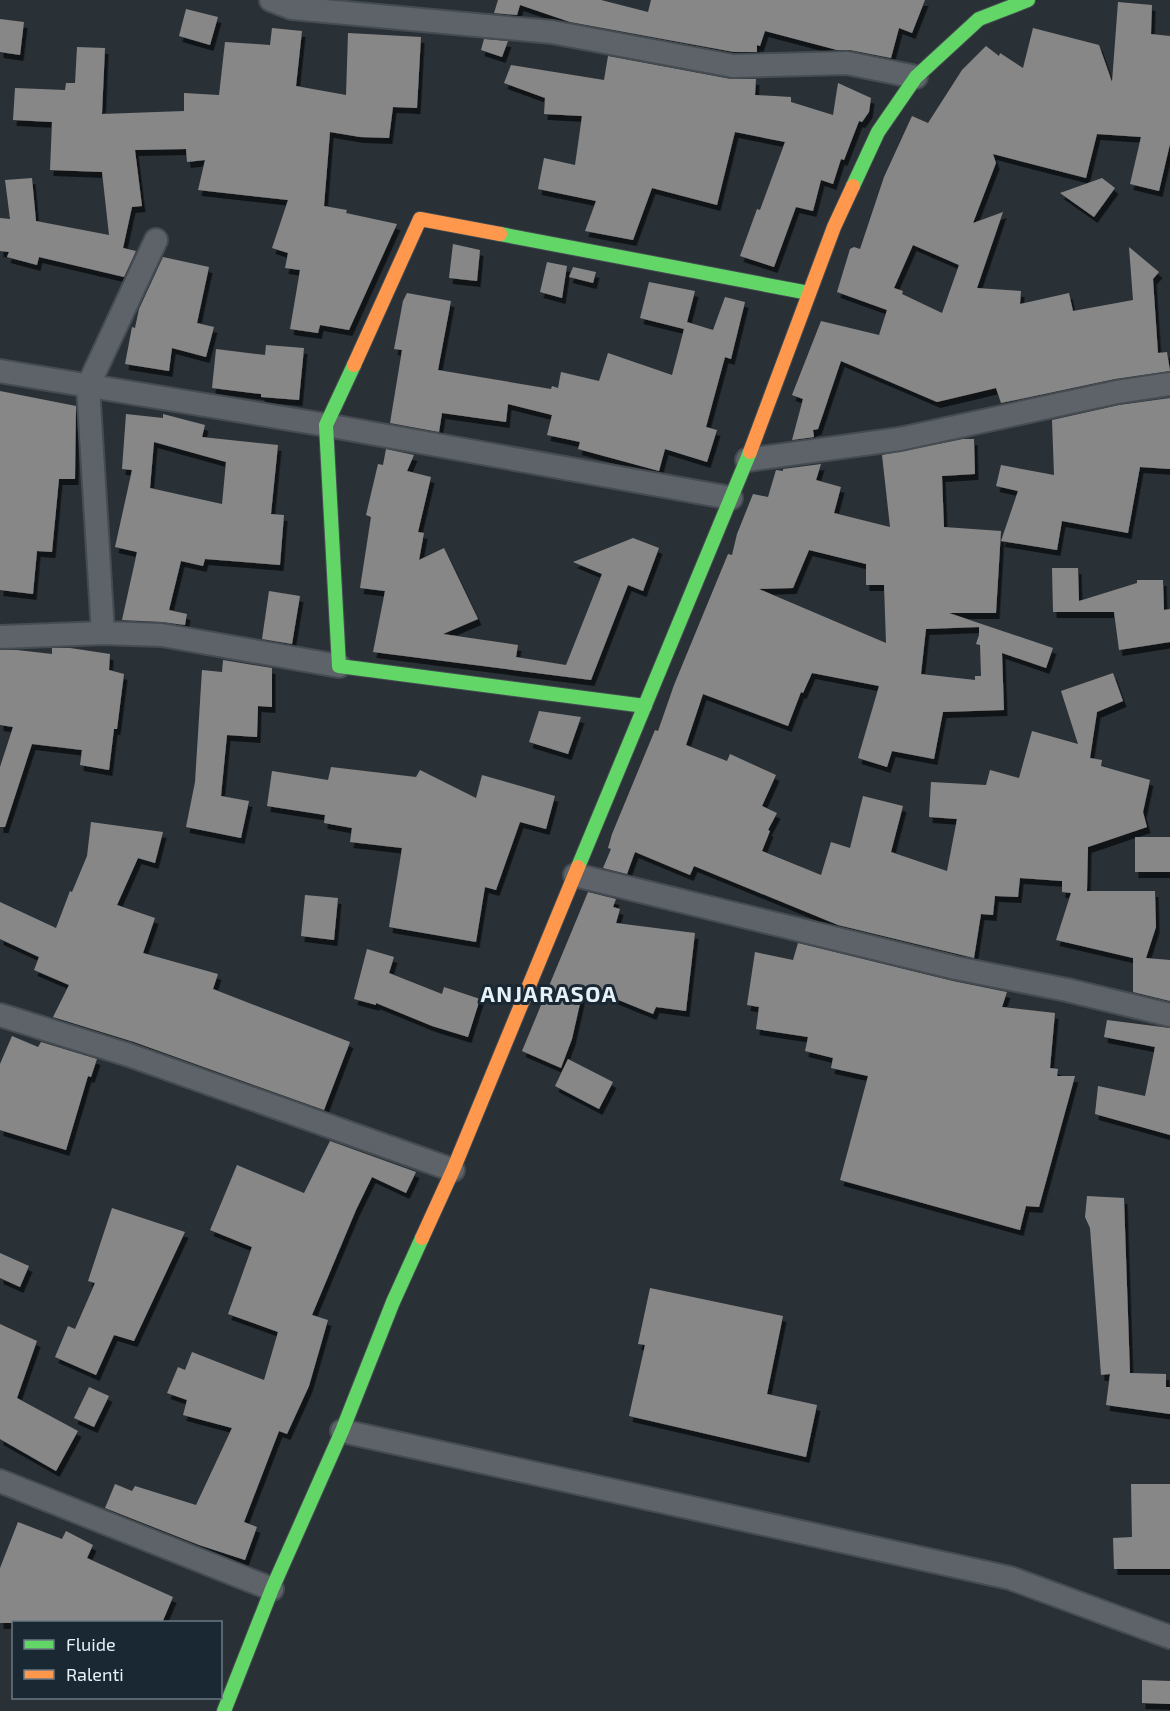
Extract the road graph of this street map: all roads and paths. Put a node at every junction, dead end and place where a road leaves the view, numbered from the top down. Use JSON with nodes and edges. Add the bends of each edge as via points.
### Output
{"nodes":[{"id":1,"x":271,"y":0,"type":"edge"},
{"id":2,"x":1028,"y":0,"type":"edge"},
{"id":3,"x":916,"y":77,"type":"junction"},
{"id":4,"x":156,"y":240,"type":"dead end"},
{"id":5,"x":809,"y":293,"type":"junction"},
{"id":6,"x":0,"y":371,"type":"edge"},
{"id":7,"x":1170,"y":384,"type":"edge"},
{"id":8,"x":88,"y":386,"type":"junction"},
{"id":9,"x":326,"y":426,"type":"junction"},
{"id":10,"x":747,"y":459,"type":"junction"},
{"id":11,"x":731,"y":498,"type":"junction"},
{"id":12,"x":103,"y":633,"type":"junction"},
{"id":13,"x":0,"y":637,"type":"edge"},
{"id":14,"x":339,"y":666,"type":"junction"},
{"id":15,"x":645,"y":706,"type":"junction"},
{"id":16,"x":575,"y":875,"type":"junction"},
{"id":17,"x":0,"y":1015,"type":"edge"},
{"id":18,"x":1170,"y":1015,"type":"edge"},
{"id":19,"x":453,"y":1170,"type":"junction"},
{"id":20,"x":342,"y":1431,"type":"junction"},
{"id":21,"x":0,"y":1481,"type":"edge"},
{"id":22,"x":272,"y":1589,"type":"junction"},
{"id":23,"x":1170,"y":1637,"type":"edge"},
{"id":24,"x":224,"y":1711,"type":"edge"}],
"edges":[{"from":1,"to":3,"type":"street","via":[[292,8],[552,32],[733,66],[847,63]]},
{"from":2,"to":3,"type":"main road","via":[[979,19]]},
{"from":3,"to":5,"type":"main road","via":[[878,132],[834,227]]},
{"from":4,"to":8,"type":"street"},
{"from":5,"to":9,"type":"main road","via":[[420,219]]},
{"from":5,"to":10,"type":"main road"},
{"from":6,"to":8,"type":"street"},
{"from":7,"to":10,"type":"street","via":[[900,439]]},
{"from":8,"to":9,"type":"street"},
{"from":8,"to":12,"type":"street"},
{"from":9,"to":11,"type":"street"},
{"from":9,"to":14,"type":"main road"},
{"from":10,"to":11,"type":"main road"},
{"from":11,"to":15,"type":"main road"},
{"from":12,"to":13,"type":"street"},
{"from":12,"to":14,"type":"street","via":[[162,635]]},
{"from":14,"to":15,"type":"main road"},
{"from":15,"to":16,"type":"main road"},
{"from":16,"to":18,"type":"street","via":[[956,968]]},
{"from":16,"to":19,"type":"main road"},
{"from":17,"to":19,"type":"street","via":[[129,1055]]},
{"from":19,"to":20,"type":"main road","via":[[393,1302]]},
{"from":20,"to":22,"type":"main road"},
{"from":20,"to":23,"type":"street","via":[[1010,1578]]},
{"from":21,"to":22,"type":"street"},
{"from":22,"to":24,"type":"main road"}]}
